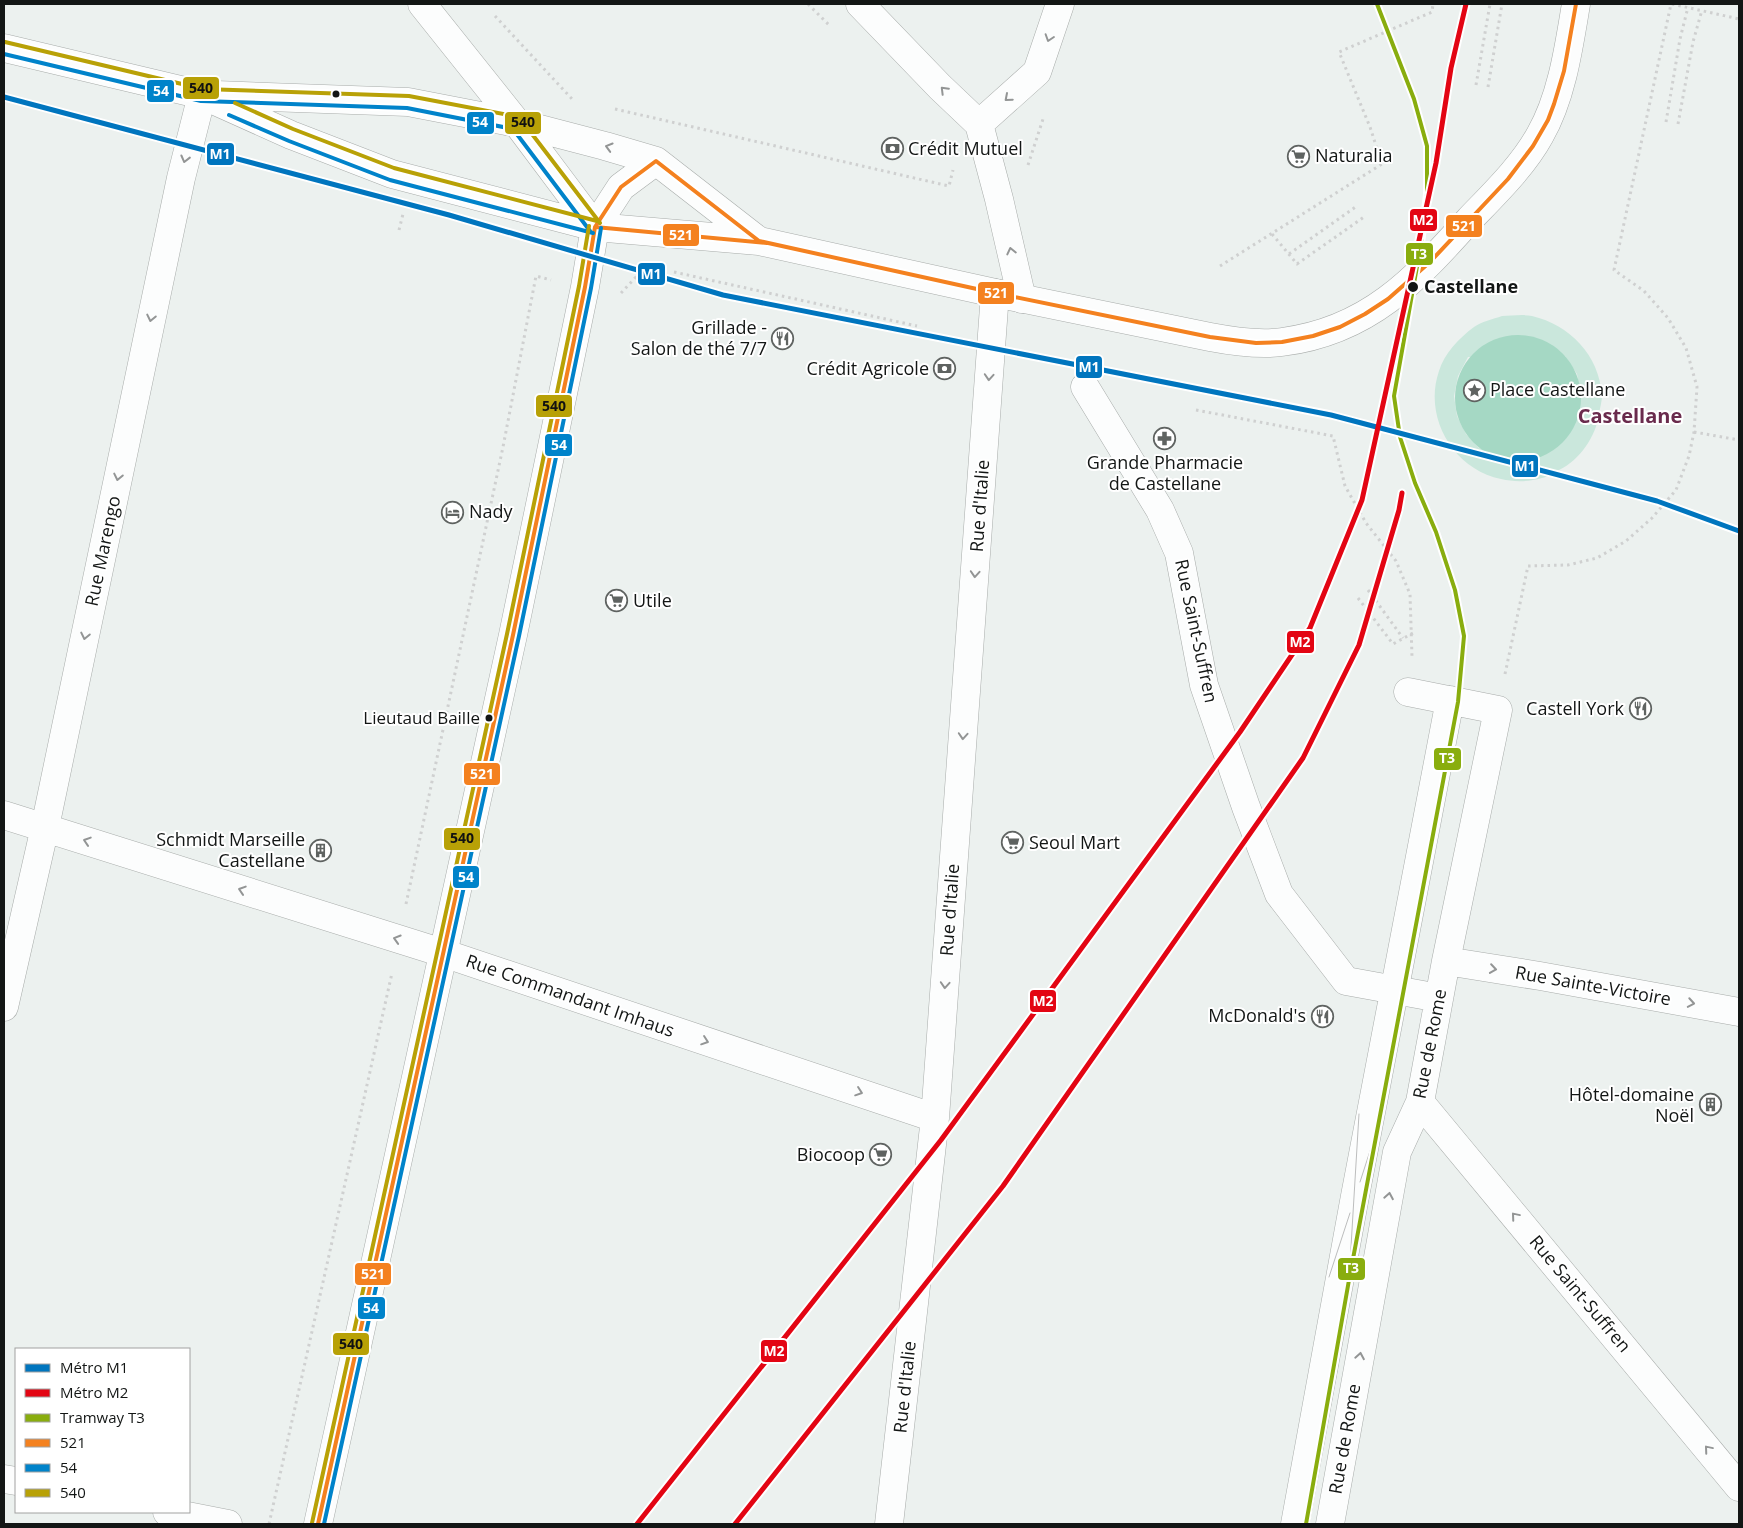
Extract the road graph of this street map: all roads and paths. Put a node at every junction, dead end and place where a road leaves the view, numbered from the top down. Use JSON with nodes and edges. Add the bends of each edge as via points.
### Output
{"nodes":[{"id":1,"x":422,"y":4,"type":"edge"},
{"id":2,"x":860,"y":4,"type":"edge"},
{"id":3,"x":1060,"y":4,"type":"edge"},
{"id":4,"x":1433,"y":4,"type":"edge"},
{"id":5,"x":1490,"y":4,"type":"edge"},
{"id":6,"x":1502,"y":4,"type":"edge"},
{"id":7,"x":1576,"y":4,"type":"edge"},
{"id":8,"x":1671,"y":4,"type":"edge"},
{"id":9,"x":1688,"y":7,"type":"junction"},
{"id":10,"x":1702,"y":10,"type":"junction"},
{"id":11,"x":495,"y":16,"type":"dead end"},
{"id":12,"x":1739,"y":19,"type":"edge"},
{"id":13,"x":4,"y":48,"type":"edge"},
{"id":14,"x":1476,"y":85,"type":"dead end"},
{"id":15,"x":1488,"y":87,"type":"dead end"},
{"id":16,"x":202,"y":95,"type":"junction"},
{"id":17,"x":581,"y":102,"type":"dead end"},
{"id":18,"x":610,"y":108,"type":"dead end"},
{"id":19,"x":1666,"y":122,"type":"dead end"},
{"id":20,"x":517,"y":124,"type":"junction"},
{"id":21,"x":979,"y":124,"type":"junction"},
{"id":22,"x":1678,"y":124,"type":"dead end"},
{"id":23,"x":656,"y":160,"type":"junction"},
{"id":24,"x":949,"y":186,"type":"dead end"},
{"id":25,"x":1357,"y":206,"type":"dead end"},
{"id":26,"x":403,"y":214,"type":"dead end"},
{"id":27,"x":1364,"y":217,"type":"dead end"},
{"id":28,"x":595,"y":227,"type":"junction"},
{"id":29,"x":399,"y":230,"type":"dead end"},
{"id":30,"x":1272,"y":234,"type":"junction"},
{"id":31,"x":759,"y":242,"type":"junction"},
{"id":32,"x":1289,"y":254,"type":"junction"},
{"id":33,"x":1220,"y":266,"type":"dead end"},
{"id":34,"x":655,"y":268,"type":"dead end"},
{"id":35,"x":665,"y":270,"type":"dead end"},
{"id":36,"x":536,"y":276,"type":"dead end"},
{"id":37,"x":995,"y":293,"type":"junction"},
{"id":38,"x":620,"y":294,"type":"dead end"},
{"id":39,"x":1022,"y":299,"type":"junction"},
{"id":40,"x":916,"y":326,"type":"dead end"},
{"id":41,"x":1085,"y":387,"type":"dead end"},
{"id":42,"x":1196,"y":410,"type":"dead end"},
{"id":43,"x":1694,"y":432,"type":"junction"},
{"id":44,"x":1739,"y":440,"type":"edge"},
{"id":45,"x":1368,"y":590,"type":"dead end"},
{"id":46,"x":1358,"y":598,"type":"dead end"},
{"id":47,"x":1413,"y":633,"type":"junction"},
{"id":48,"x":1403,"y":638,"type":"junction"},
{"id":49,"x":1408,"y":692,"type":"joint"},
{"id":50,"x":1450,"y":700,"type":"junction"},
{"id":51,"x":1498,"y":710,"type":"junction"},
{"id":52,"x":4,"y":815,"type":"edge"},
{"id":53,"x":45,"y":827,"type":"junction"},
{"id":54,"x":404,"y":914,"type":"dead end"},
{"id":55,"x":443,"y":953,"type":"junction"},
{"id":56,"x":1446,"y":961,"type":"junction"},
{"id":57,"x":392,"y":972,"type":"dead end"},
{"id":58,"x":1396,"y":991,"type":"junction"},
{"id":59,"x":1439,"y":998,"type":"junction"},
{"id":60,"x":4,"y":1007,"type":"edge"},
{"id":61,"x":1739,"y":1012,"type":"edge"},
{"id":62,"x":1420,"y":1102,"type":"junction"},
{"id":63,"x":935,"y":1118,"type":"junction"},
{"id":64,"x":1739,"y":1487,"type":"edge"},
{"id":65,"x":172,"y":1513,"type":"edge"},
{"id":66,"x":228,"y":1524,"type":"edge"},
{"id":67,"x":269,"y":1524,"type":"edge"},
{"id":68,"x":318,"y":1524,"type":"edge"},
{"id":69,"x":889,"y":1524,"type":"edge"},
{"id":70,"x":1295,"y":1524,"type":"edge"},
{"id":71,"x":1330,"y":1524,"type":"edge"}],
"edges":[{"from":1,"to":20,"type":"street"},
{"from":21,"to":2,"type":"street","one_way":true},
{"from":3,"to":21,"type":"street","one_way":true,"via":[[1037,72]]},
{"from":4,"to":30,"type":"path","via":[[1432,12],[1339,52],[1382,164]]},
{"from":5,"to":14,"type":"path"},
{"from":6,"to":15,"type":"path"},
{"from":7,"to":39,"type":"street","via":[[1558,95],[1541,135],[1522,162],[1432,261],[1394,296],[1364,316],[1332,331],[1281,342],[1232,341]]},
{"from":8,"to":9,"type":"path"},
{"from":8,"to":43,"type":"path","via":[[1614,270],[1644,291],[1668,318],[1686,348],[1697,387]]},
{"from":9,"to":10,"type":"path"},
{"from":9,"to":19,"type":"path"},
{"from":10,"to":12,"type":"path"},
{"from":10,"to":22,"type":"path"},
{"from":11,"to":17,"type":"path","via":[[572,99]]},
{"from":13,"to":16,"type":"street"},
{"from":16,"to":20,"type":"street","via":[[408,102]]},
{"from":16,"to":28,"type":"street","via":[[291,135],[392,174]]},
{"from":16,"to":53,"type":"street","name":"Rue Marengo","one_way":true,"via":[[178,187]]},
{"from":18,"to":24,"type":"path"},
{"from":23,"to":20,"type":"street","one_way":true},
{"from":20,"to":28,"type":"street"},
{"from":39,"to":21,"type":"street","one_way":true},
{"from":23,"to":28,"type":"street","via":[[622,187]]},
{"from":23,"to":31,"type":"street"},
{"from":25,"to":32,"type":"path"},
{"from":26,"to":29,"type":"path"},
{"from":27,"to":32,"type":"path","via":[[1297,264]]},
{"from":28,"to":31,"type":"street"},
{"from":28,"to":55,"type":"street","via":[[513,635]]},
{"from":30,"to":32,"type":"path"},
{"from":30,"to":33,"type":"path"},
{"from":31,"to":37,"type":"street"},
{"from":34,"to":38,"type":"path","via":[[636,277]]},
{"from":35,"to":40,"type":"path"},
{"from":36,"to":54,"type":"path"},
{"from":37,"to":39,"type":"street"},
{"from":37,"to":63,"type":"street","name":"Rue d'Italie","one_way":true},
{"from":41,"to":58,"type":"street","name":"Rue Saint-Suffren","via":[[1160,510],[1179,552],[1204,684],[1279,894],[1346,980]]},
{"from":42,"to":47,"type":"path","via":[[1333,436],[1345,486],[1366,523],[1396,561],[1410,594]]},
{"from":43,"to":44,"type":"path"},
{"from":43,"to":51,"type":"path","via":[[1676,490],[1626,541],[1597,558],[1568,565],[1528,566]]},
{"from":45,"to":48,"type":"path"},
{"from":46,"to":48,"type":"path","via":[[1393,644]]},
{"from":47,"to":48,"type":"path"},
{"from":47,"to":49,"type":"path"},
{"from":49,"to":50,"type":"street"},
{"from":50,"to":51,"type":"street"},
{"from":50,"to":58,"type":"street","name":"Rue de Rome"},
{"from":51,"to":56,"type":"street","name":"Rue de Rome"},
{"from":52,"to":53,"type":"street","name":"Rue Commandant Imhaus"},
{"from":55,"to":53,"type":"street","name":"Rue Commandant Imhaus","one_way":true},
{"from":53,"to":60,"type":"street","name":"Rue Marengo"},
{"from":55,"to":63,"type":"street","name":"Rue Commandant Imhaus","one_way":true},
{"from":55,"to":68,"type":"street"},
{"from":56,"to":59,"type":"street","name":"Rue de Rome"},
{"from":56,"to":61,"type":"street","name":"Rue Sainte-Victoire","one_way":true},
{"from":57,"to":67,"type":"path"},
{"from":58,"to":59,"type":"street","name":"Rue Saint-Suffren"},
{"from":58,"to":70,"type":"street","name":"Rue de Rome"},
{"from":59,"to":62,"type":"street","name":"Rue de Rome"},
{"from":64,"to":62,"type":"street","name":"Rue Saint-Suffren","one_way":true},
{"from":71,"to":62,"type":"street","name":"Rue de Rome","one_way":true,"via":[[1397,1152]]},
{"from":63,"to":69,"type":"street","name":"Rue d'Italie"},
{"from":65,"to":66,"type":"street"}]}
